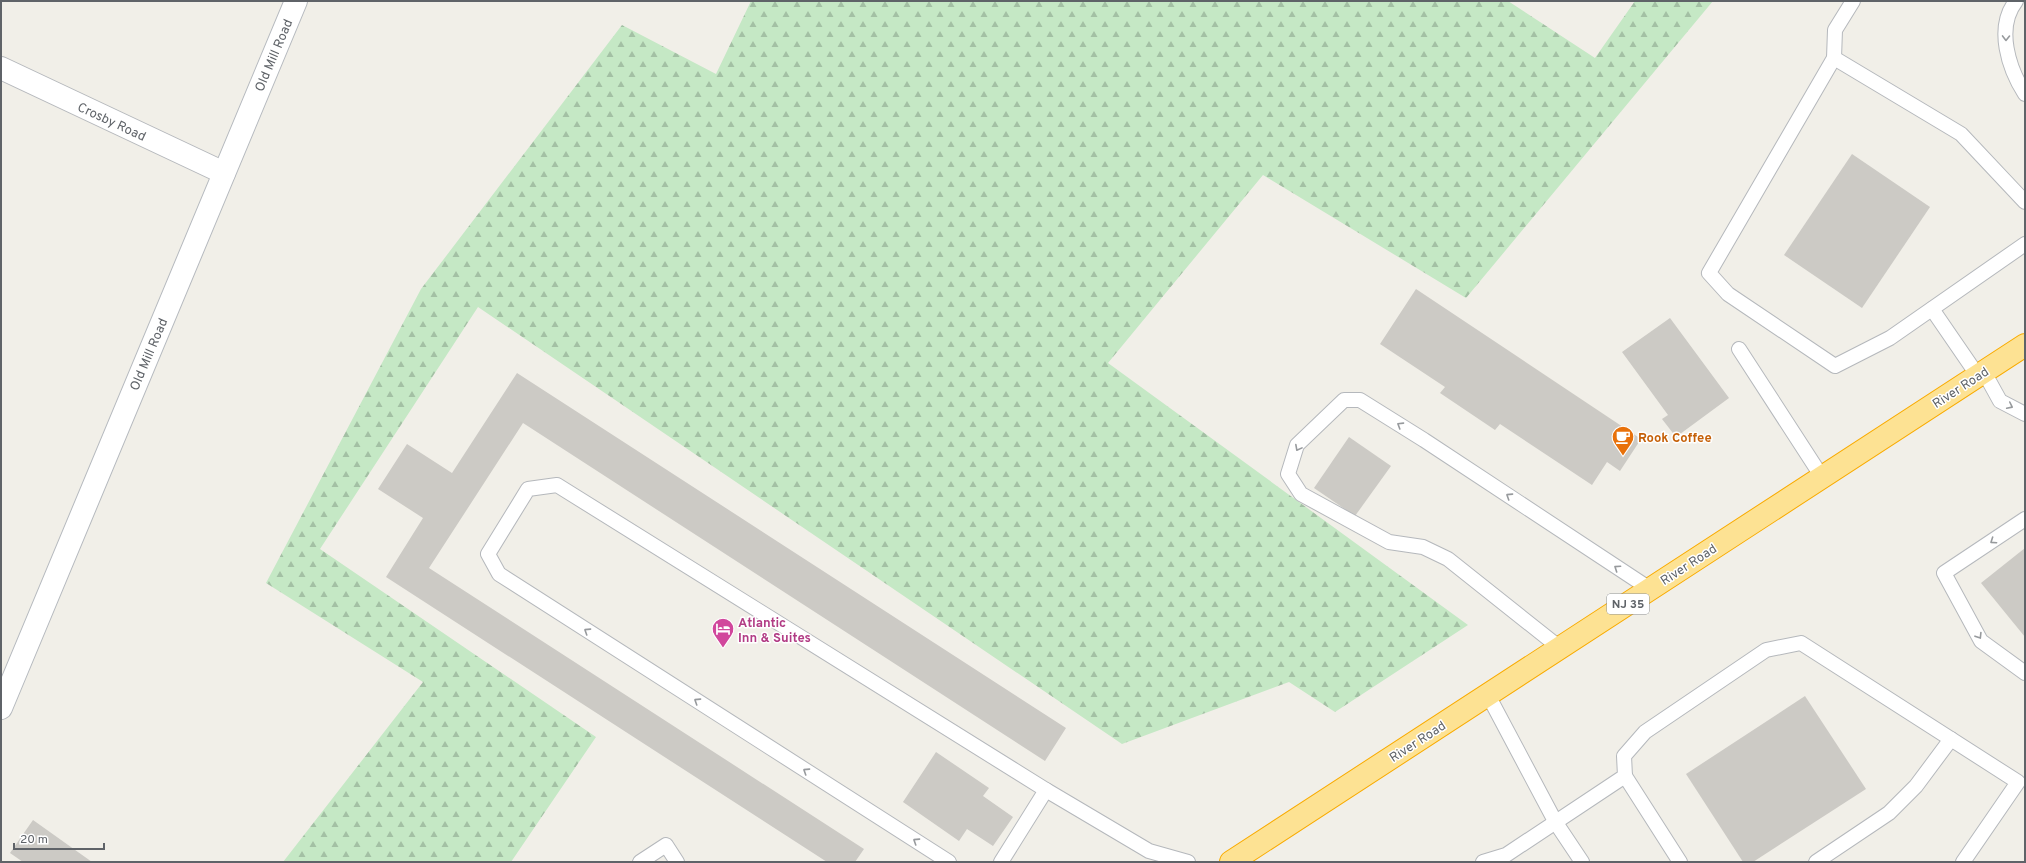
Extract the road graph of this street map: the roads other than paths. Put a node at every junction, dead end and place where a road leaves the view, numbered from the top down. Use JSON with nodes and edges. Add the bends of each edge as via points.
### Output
{"nodes":[{"id":1,"x":296,"y":1,"type":"edge"},
{"id":2,"x":1853,"y":1,"type":"edge"},
{"id":3,"x":2016,"y":1,"type":"edge"},
{"id":4,"x":1834,"y":58,"type":"junction"},
{"id":5,"x":1,"y":68,"type":"edge"},
{"id":6,"x":2025,"y":94,"type":"edge"},
{"id":7,"x":224,"y":173,"type":"junction"},
{"id":8,"x":2025,"y":202,"type":"edge"},
{"id":9,"x":2025,"y":244,"type":"edge"},
{"id":10,"x":1932,"y":309,"type":"junction"},
{"id":11,"x":2025,"y":345,"type":"edge"},
{"id":12,"x":1740,"y":349,"type":"dead end"},
{"id":13,"x":1981,"y":374,"type":"junction"},
{"id":14,"x":2025,"y":414,"type":"edge"},
{"id":15,"x":1822,"y":477,"type":"junction"},
{"id":16,"x":2025,"y":519,"type":"edge"},
{"id":17,"x":1650,"y":589,"type":"junction"},
{"id":18,"x":1560,"y":648,"type":"junction"},
{"id":19,"x":2025,"y":673,"type":"edge"},
{"id":20,"x":1488,"y":695,"type":"junction"},
{"id":21,"x":1,"y":708,"type":"edge"},
{"id":22,"x":1951,"y":739,"type":"junction"},
{"id":23,"x":1625,"y":776,"type":"junction"},
{"id":24,"x":2021,"y":784,"type":"edge"},
{"id":25,"x":1046,"y":790,"type":"junction"},
{"id":26,"x":1556,"y":823,"type":"junction"},
{"id":27,"x":640,"y":862,"type":"edge"},
{"id":28,"x":677,"y":862,"type":"edge"},
{"id":29,"x":949,"y":862,"type":"edge"},
{"id":30,"x":1001,"y":862,"type":"edge"},
{"id":31,"x":1188,"y":862,"type":"edge"},
{"id":32,"x":1231,"y":862,"type":"edge"},
{"id":33,"x":1483,"y":862,"type":"edge"},
{"id":34,"x":1582,"y":862,"type":"edge"},
{"id":35,"x":1680,"y":862,"type":"edge"},
{"id":36,"x":1816,"y":862,"type":"edge"},
{"id":37,"x":1963,"y":862,"type":"edge"}],
"edges":[{"from":1,"to":7,"type":"street","name":"Old Mill Road"},
{"from":2,"to":4,"type":"lane","via":[[1835,30]]},
{"from":3,"to":6,"type":"lane","one_way":true,"via":[[2012,5],[2006,26],[2006,49]]},
{"from":4,"to":8,"type":"lane","via":[[1962,134]]},
{"from":4,"to":10,"type":"lane","via":[[1709,273],[1728,294],[1835,366],[1890,338]]},
{"from":5,"to":7,"type":"street","name":"Crosby Road"},
{"from":7,"to":21,"type":"street","name":"Old Mill Road"},
{"from":9,"to":10,"type":"lane"},
{"from":10,"to":13,"type":"lane"},
{"from":11,"to":13,"type":"highway","name":"River Road","number":"NJ 35"},
{"from":12,"to":15,"type":"lane"},
{"from":13,"to":14,"type":"lane","one_way":true,"via":[[2000,401]]},
{"from":13,"to":15,"type":"highway","name":"River Road","number":"NJ 35"},
{"from":15,"to":17,"type":"highway","name":"River Road","number":"NJ 35"},
{"from":16,"to":19,"type":"lane","one_way":true,"via":[[1944,573],[1981,640]]},
{"from":17,"to":18,"type":"highway","name":"River Road","number":"NJ 35"},
{"from":17,"to":18,"type":"lane","one_way":true,"via":[[1360,400],[1344,400],[1297,445],[1288,474],[1301,494],[1389,542],[1422,547],[1448,559]]},
{"from":18,"to":20,"type":"highway","name":"River Road","number":"NJ 35"},
{"from":20,"to":26,"type":"lane"},
{"from":20,"to":32,"type":"highway","name":"River Road","number":"NJ 35"},
{"from":22,"to":23,"type":"lane","via":[[1801,643],[1766,650],[1645,732],[1624,756]]},
{"from":22,"to":24,"type":"lane"},
{"from":22,"to":36,"type":"lane","via":[[1916,786],[1889,812]]},
{"from":23,"to":26,"type":"lane"},
{"from":23,"to":35,"type":"lane"},
{"from":24,"to":37,"type":"lane"},
{"from":29,"to":25,"type":"lane","one_way":true,"via":[[499,574],[488,554],[528,489],[557,485]]},
{"from":25,"to":30,"type":"lane"},
{"from":25,"to":31,"type":"lane","via":[[1149,851]]},
{"from":26,"to":33,"type":"lane","via":[[1506,855]]},
{"from":26,"to":34,"type":"lane"},
{"from":27,"to":28,"type":"lane","via":[[666,845]]}]}
